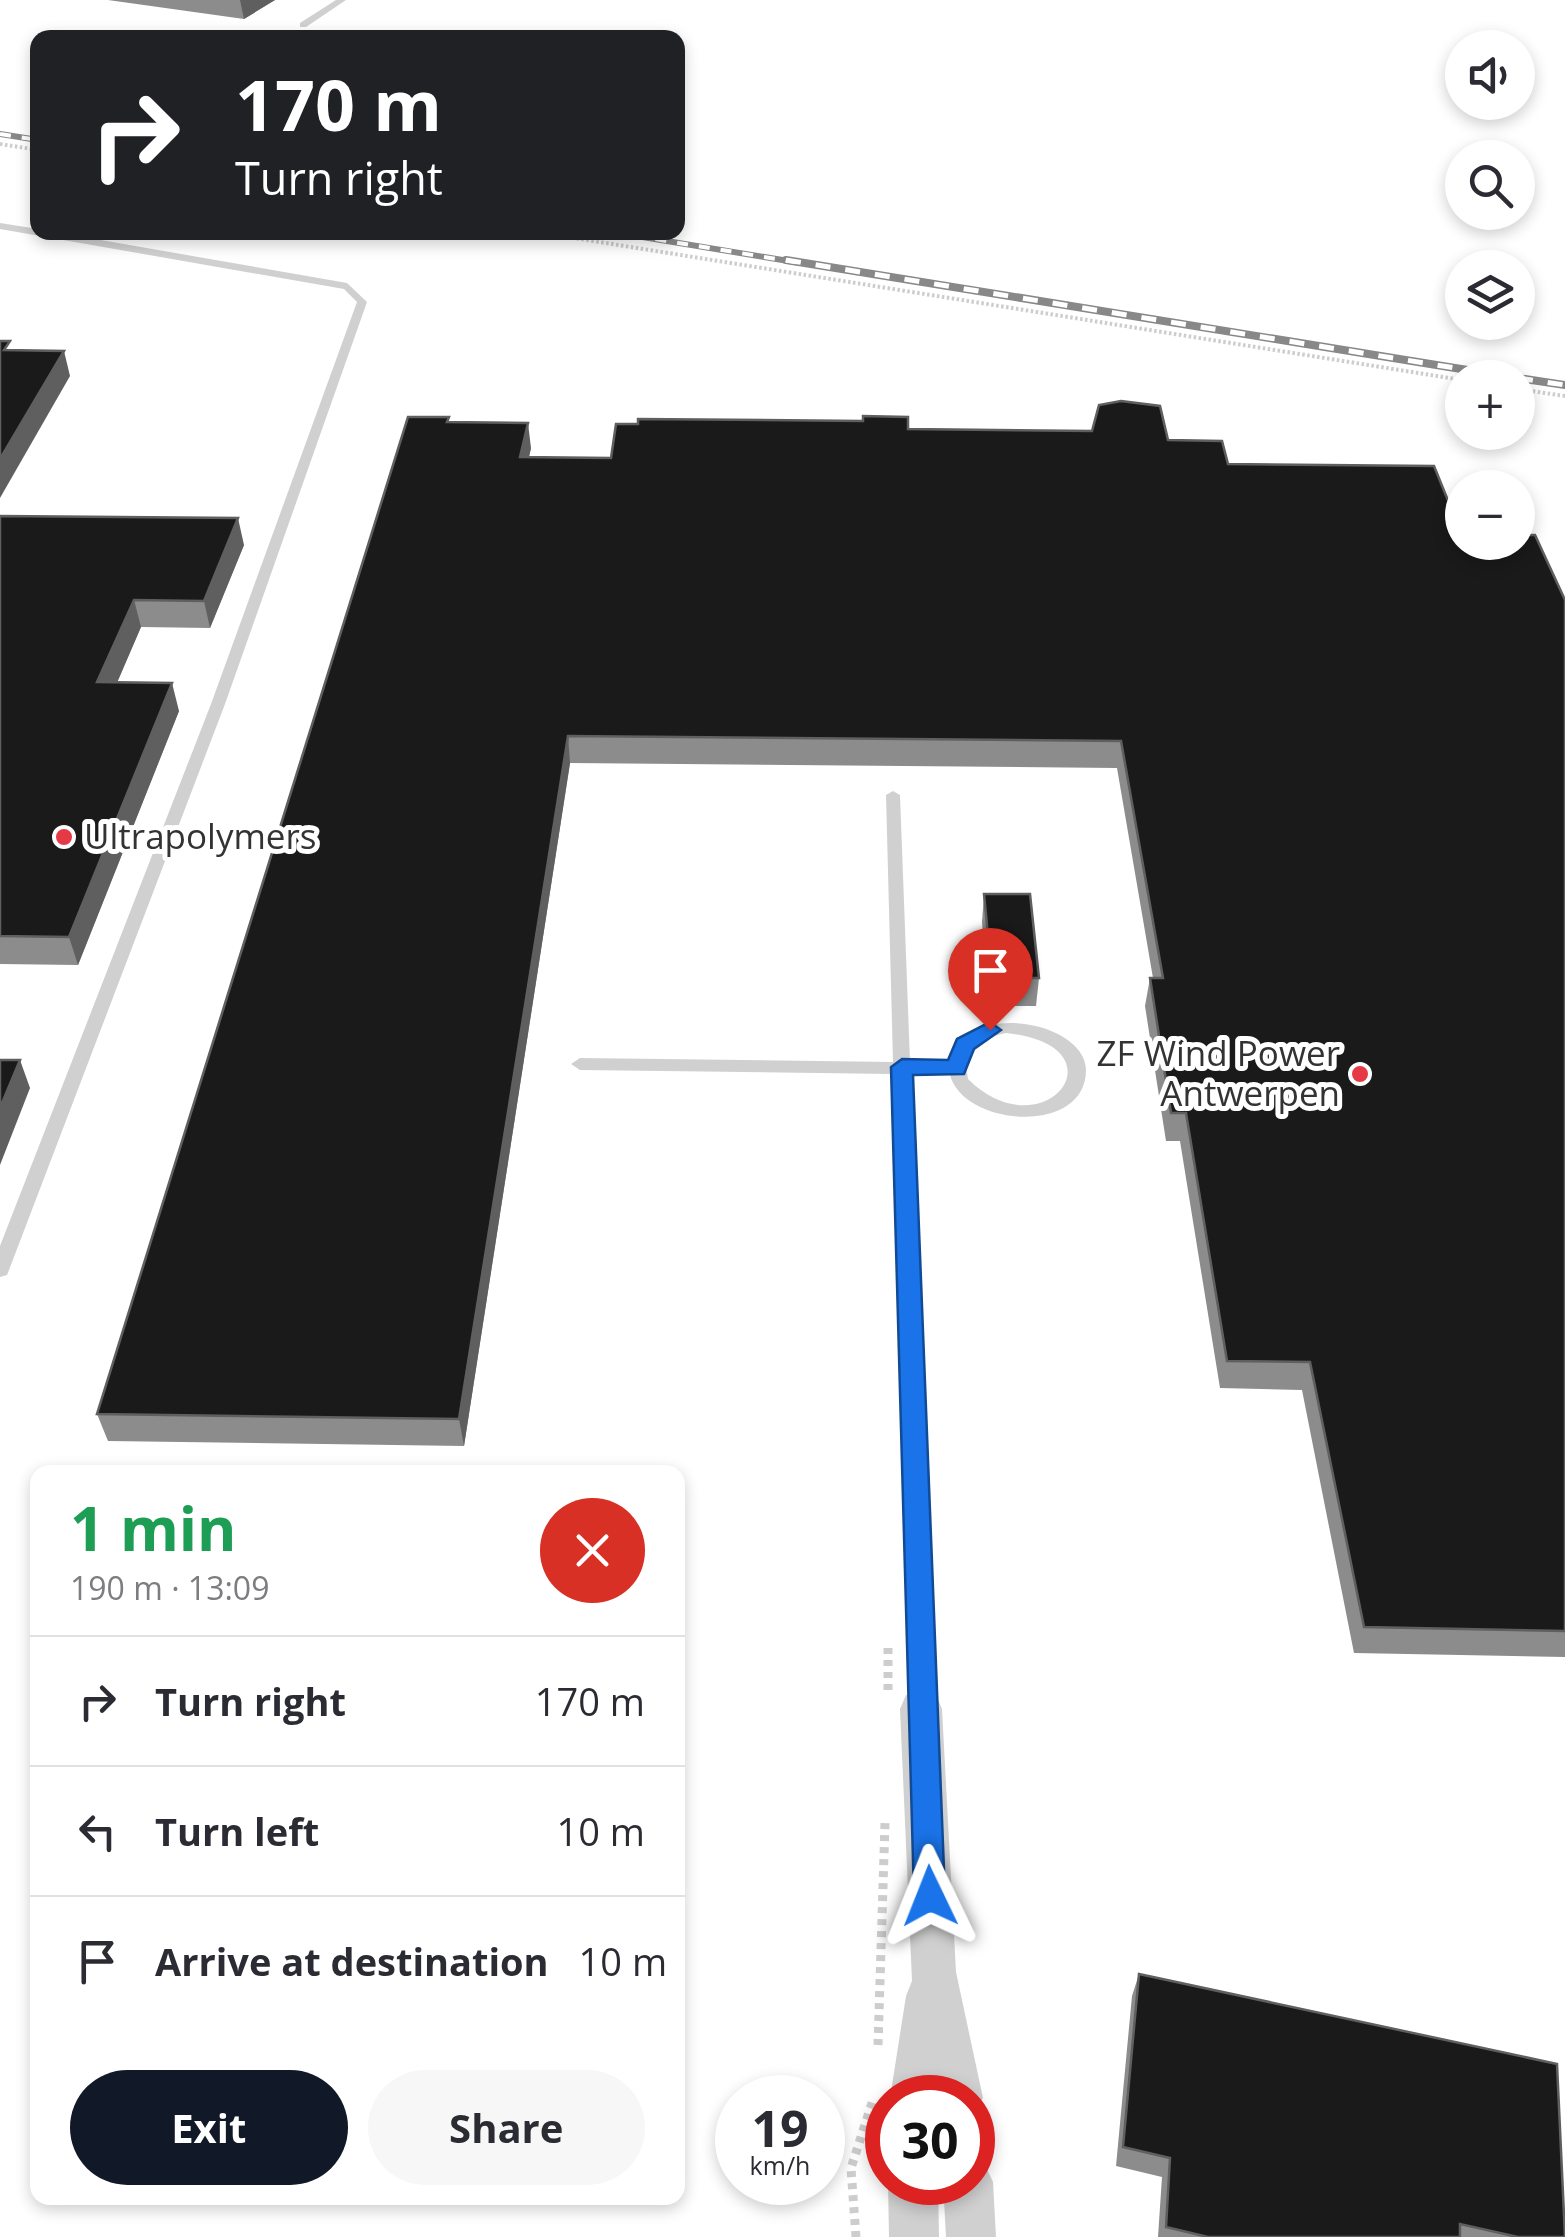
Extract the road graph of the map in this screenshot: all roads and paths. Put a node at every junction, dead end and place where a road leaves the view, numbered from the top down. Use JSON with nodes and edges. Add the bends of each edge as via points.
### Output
{"nodes":[{"id":1,"x":342,"y":0,"type":"edge"},
{"id":2,"x":303,"y":25,"type":"dead end"},
{"id":3,"x":0,"y":144,"type":"edge"},
{"id":4,"x":30,"y":149,"type":"edge"},
{"id":5,"x":0,"y":226,"type":"edge"},
{"id":6,"x":30,"y":231,"type":"edge"},
{"id":7,"x":81,"y":240,"type":"edge"},
{"id":8,"x":587,"y":240,"type":"edge"},
{"id":9,"x":1445,"y":377,"type":"edge"},
{"id":10,"x":1535,"y":391,"type":"edge"},
{"id":11,"x":1565,"y":396,"type":"edge"},
{"id":12,"x":894,"y":795,"type":"dead end"},
{"id":13,"x":580,"y":1064,"type":"dead end"},
{"id":14,"x":902,"y":1067,"type":"junction"},
{"id":15,"x":956,"y":1068,"type":"junction"},
{"id":16,"x":0,"y":1270,"type":"edge"},
{"id":17,"x":922,"y":1709,"type":"joint"},
{"id":18,"x":886,"y":1803,"type":"dead end"},
{"id":19,"x":933,"y":1972,"type":"junction"},
{"id":20,"x":878,"y":2052,"type":"dead end"},
{"id":21,"x":902,"y":2075,"type":"edge"},
{"id":22,"x":954,"y":2075,"type":"edge"},
{"id":23,"x":865,"y":2145,"type":"edge"},
{"id":24,"x":913,"y":2205,"type":"edge"},
{"id":25,"x":969,"y":2205,"type":"edge"},
{"id":26,"x":856,"y":2237,"type":"edge"},
{"id":27,"x":914,"y":2237,"type":"edge"},
{"id":28,"x":971,"y":2237,"type":"edge"}],
"edges":[{"from":1,"to":2,"type":"lane"},
{"from":3,"to":4,"type":"path"},
{"from":5,"to":6,"type":"lane"},
{"from":7,"to":16,"type":"lane","via":[[347,286],[362,302],[218,704]]},
{"from":8,"to":9,"type":"path"},
{"from":10,"to":11,"type":"path"},
{"from":12,"to":14,"type":"lane"},
{"from":13,"to":14,"type":"lane"},
{"from":14,"to":15,"type":"lane"},
{"from":14,"to":17,"type":"lane"},
{"from":15,"to":15,"type":"lane","via":[[981,1101],[1014,1111],[1061,1100],[1077,1076],[1067,1049],[1023,1027],[976,1036]]},
{"from":17,"to":19,"type":"street"},
{"from":18,"to":20,"type":"path"},
{"from":19,"to":21,"type":"street"},
{"from":19,"to":22,"type":"street"},
{"from":23,"to":26,"type":"path","via":[[851,2168]]},
{"from":24,"to":27,"type":"street"},
{"from":25,"to":28,"type":"street"}]}
